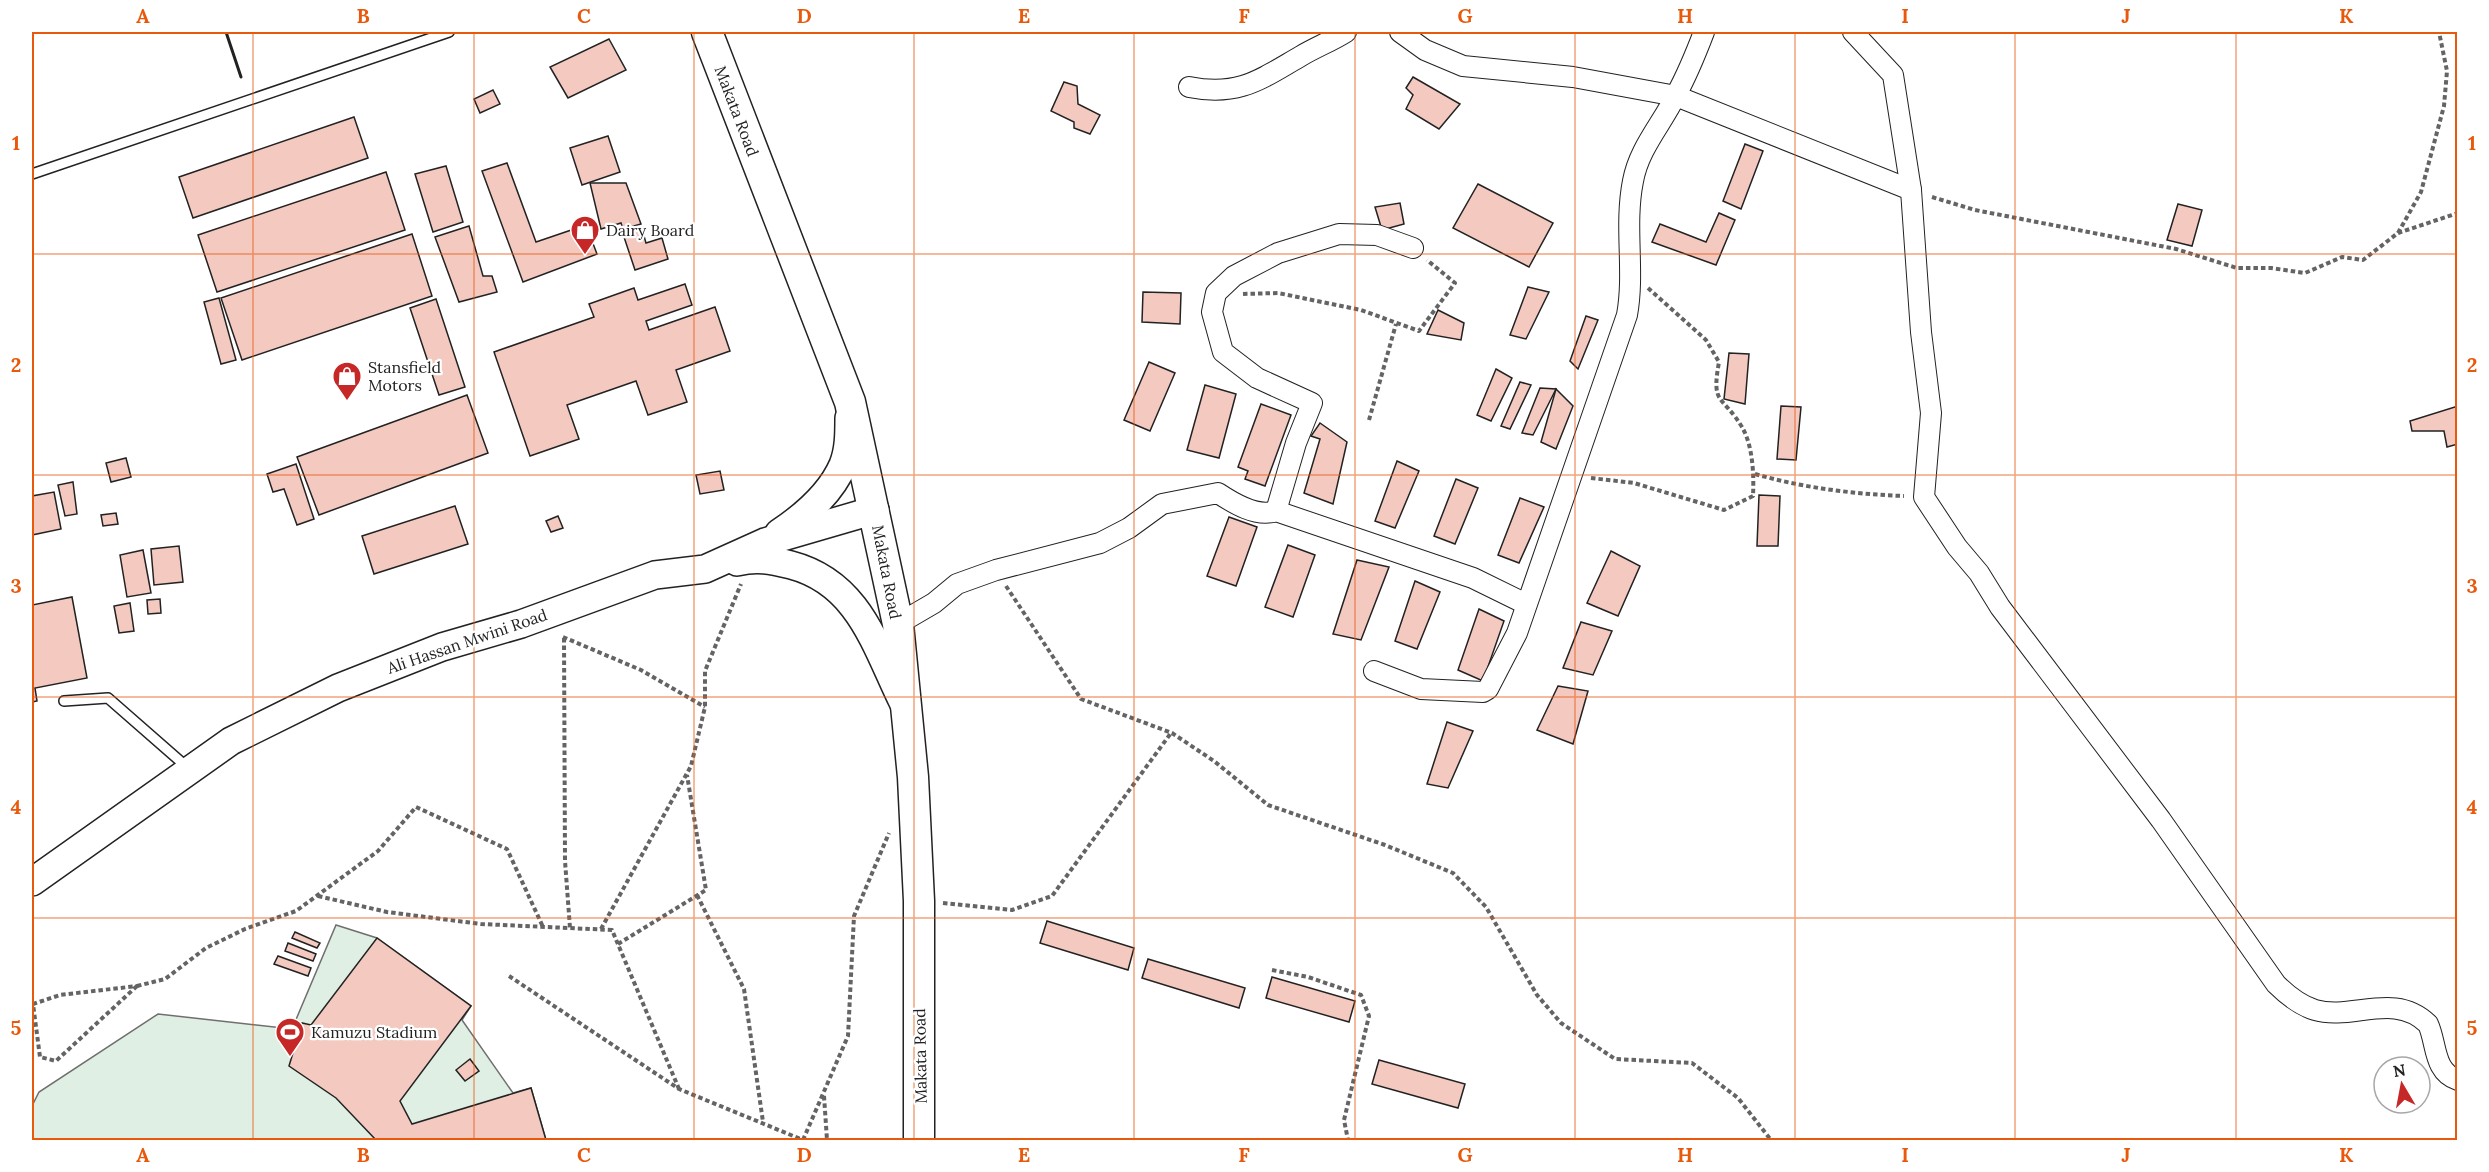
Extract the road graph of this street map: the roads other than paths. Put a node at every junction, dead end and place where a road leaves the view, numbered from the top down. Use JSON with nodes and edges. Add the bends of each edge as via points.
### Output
{"nodes":[{"id":1,"x":449,"y":32,"type":"edge"},
{"id":2,"x":707,"y":32,"type":"edge"},
{"id":3,"x":1346,"y":32,"type":"edge"},
{"id":4,"x":1400,"y":32,"type":"edge"},
{"id":5,"x":1704,"y":32,"type":"edge"},
{"id":6,"x":1853,"y":32,"type":"edge"},
{"id":7,"x":1189,"y":87,"type":"dead end"},
{"id":8,"x":1676,"y":96,"type":"junction"},
{"id":9,"x":32,"y":174,"type":"edge"},
{"id":10,"x":1911,"y":190,"type":"junction"},
{"id":11,"x":1413,"y":248,"type":"road end"},
{"id":12,"x":850,"y":402,"type":"junction"},
{"id":13,"x":875,"y":510,"type":"junction"},
{"id":14,"x":1276,"y":511,"type":"junction"},
{"id":15,"x":759,"y":550,"type":"junction"},
{"id":16,"x":1526,"y":604,"type":"junction"},
{"id":17,"x":898,"y":624,"type":"junction"},
{"id":18,"x":1374,"y":671,"type":"dead end"},
{"id":19,"x":64,"y":700,"type":"dead end"},
{"id":20,"x":905,"y":705,"type":"junction"},
{"id":21,"x":190,"y":770,"type":"junction"},
{"id":22,"x":32,"y":882,"type":"edge"},
{"id":23,"x":2457,"y":1080,"type":"edge"},
{"id":24,"x":920,"y":1140,"type":"edge"}],
"edges":[{"from":1,"to":9,"type":"lane"},
{"from":2,"to":12,"type":"main road","name":"Makata Road"},
{"from":3,"to":7,"type":"street","via":[[1256,82],[1225,89]]},
{"from":4,"to":8,"type":"street","via":[[1425,50],[1463,66],[1573,77]]},
{"from":5,"to":8,"type":"street"},
{"from":6,"to":10,"type":"street","via":[[1893,75]]},
{"from":8,"to":10,"type":"street"},
{"from":8,"to":16,"type":"street","via":[[1642,151],[1633,180],[1627,315]]},
{"from":10,"to":23,"type":"street","via":[[1931,412],[1924,496],[2000,607],[2161,819],[2276,984],[2316,1011],[2392,1007],[2406,1010],[2428,1024],[2440,1067]]},
{"from":11,"to":14,"type":"street","via":[[1377,235],[1339,234],[1278,253],[1234,276],[1216,294],[1212,312],[1223,352],[1257,378],[1312,403]]},
{"from":12,"to":13,"type":"main road","name":"Makata Road"},
{"from":12,"to":15,"type":"main road","via":[[843,465],[826,492]]},
{"from":13,"to":15,"type":"main road","name":"Ali Hassan Mwini Road"},
{"from":13,"to":17,"type":"main road","name":"Makata Road"},
{"from":14,"to":16,"type":"street","via":[[1473,578]]},
{"from":14,"to":17,"type":"street","via":[[1267,514],[1234,504],[1218,493],[1162,504],[1100,543],[957,584]]},
{"from":15,"to":20,"type":"main road","via":[[764,558],[802,568],[834,584],[859,612]]},
{"from":15,"to":21,"type":"main road","name":"Ali Hassan Mwini Road","via":[[705,569],[655,575],[521,624],[442,647],[338,688],[231,741]]},
{"from":16,"to":18,"type":"street","via":[[1516,633],[1483,692],[1421,689]]},
{"from":17,"to":20,"type":"main road","name":"Makata Road"},
{"from":19,"to":21,"type":"lane","via":[[108,698]]},
{"from":20,"to":24,"type":"main road","name":"Makata Road","via":[[919,901]]},
{"from":21,"to":22,"type":"main road","name":"Ali Hassan Mwini Road"}]}
